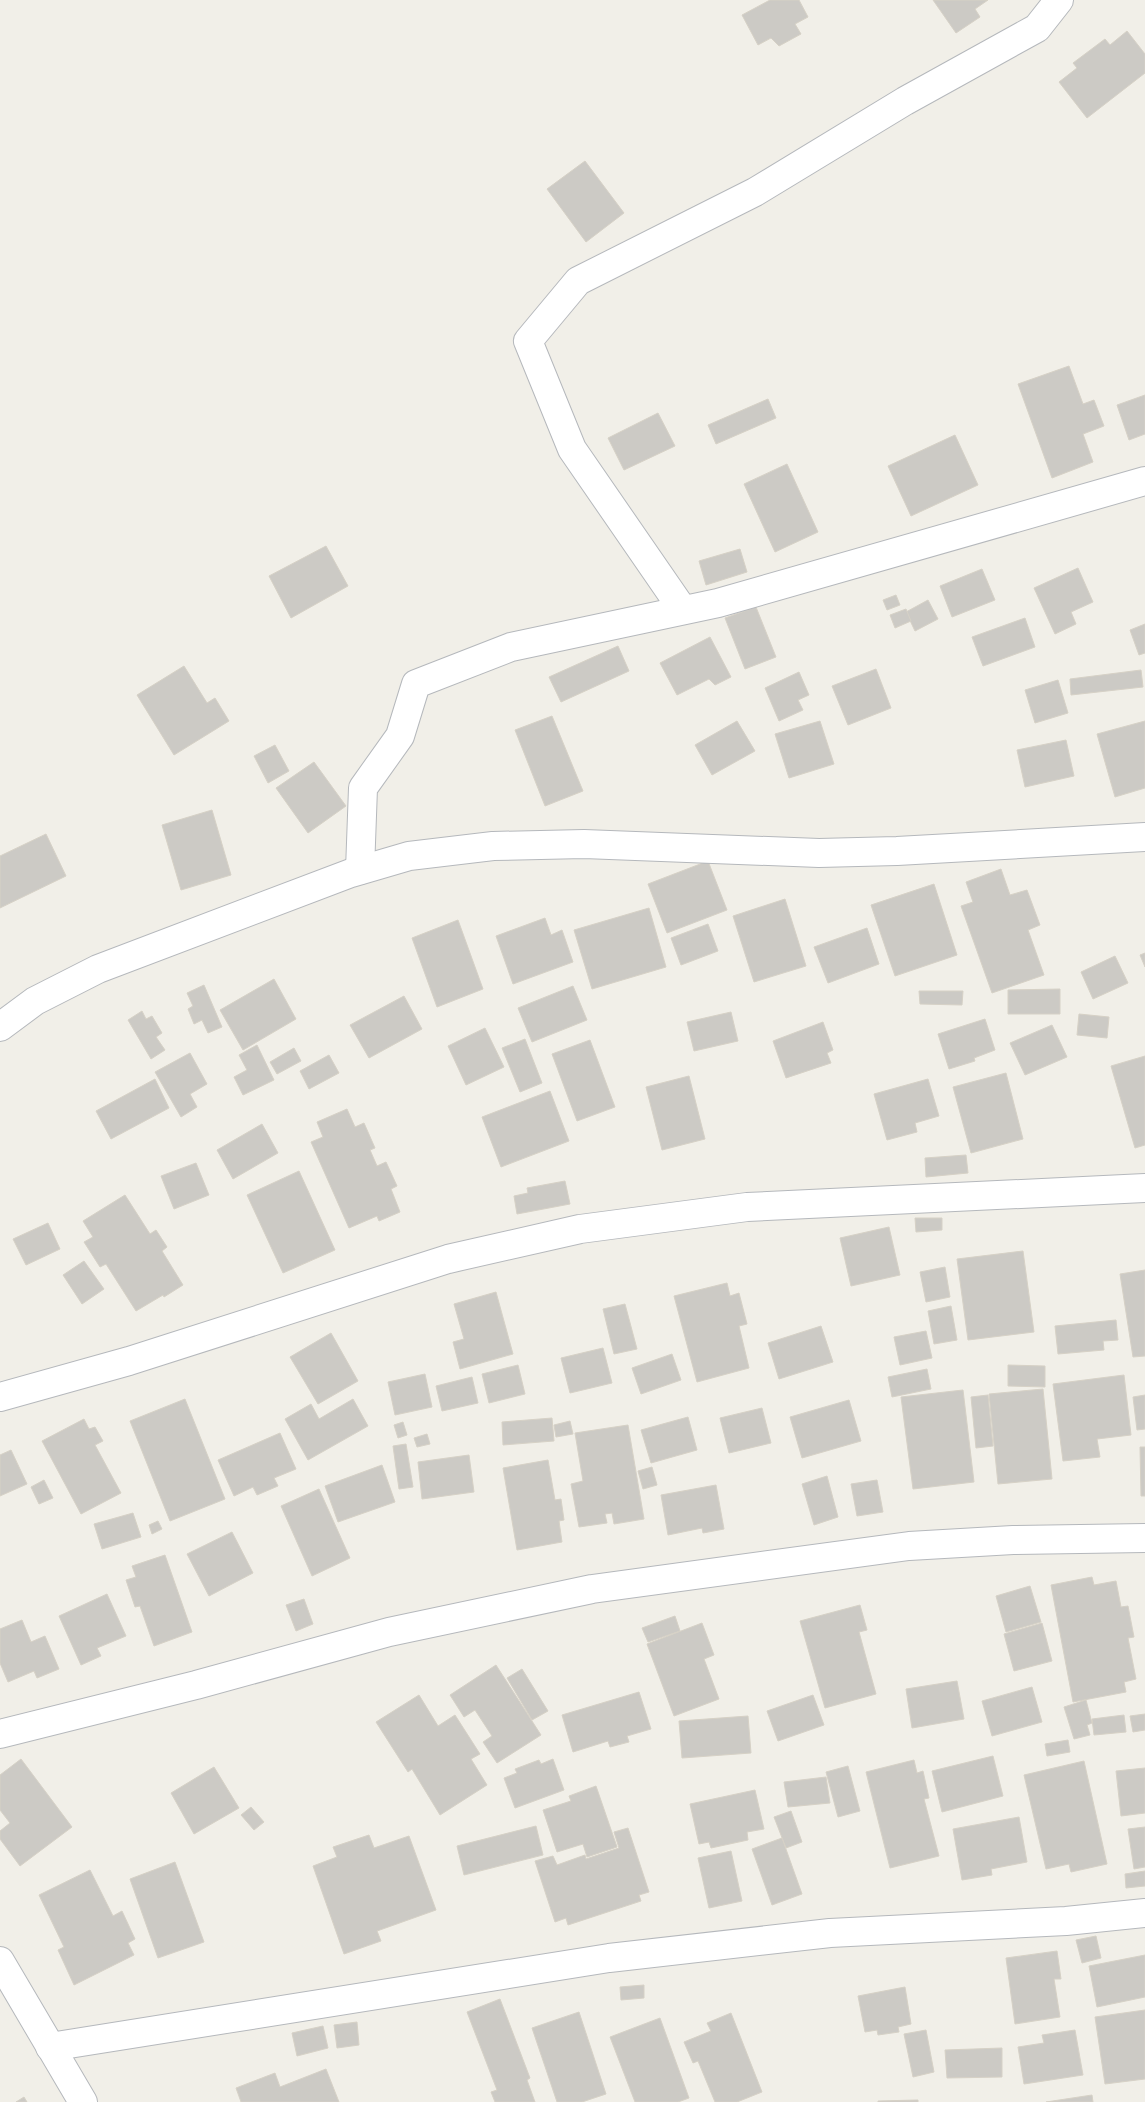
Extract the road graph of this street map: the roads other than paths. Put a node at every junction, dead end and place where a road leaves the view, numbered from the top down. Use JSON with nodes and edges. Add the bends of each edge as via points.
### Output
{"nodes":[{"id":1,"x":1059,"y":0,"type":"edge"},
{"id":2,"x":1145,"y":481,"type":"edge"},
{"id":3,"x":682,"y":610,"type":"junction"},
{"id":4,"x":1145,"y":836,"type":"edge"},
{"id":5,"x":360,"y":870,"type":"junction"},
{"id":6,"x":0,"y":1028,"type":"edge"},
{"id":7,"x":1145,"y":1188,"type":"edge"},
{"id":8,"x":0,"y":1397,"type":"edge"},
{"id":9,"x":1145,"y":1538,"type":"edge"},
{"id":10,"x":0,"y":1734,"type":"edge"},
{"id":11,"x":1145,"y":1913,"type":"edge"},
{"id":12,"x":0,"y":1961,"type":"edge"},
{"id":13,"x":50,"y":2046,"type":"junction"},
{"id":14,"x":83,"y":2102,"type":"edge"}],
"edges":[{"from":1,"to":3,"type":"street","via":[[1037,28],[905,101],[756,192],[578,281],[528,341],[572,449]]},
{"from":2,"to":3,"type":"street","via":[[816,576]]},
{"from":3,"to":5,"type":"street","via":[[511,647],[416,684],[400,736],[363,788]]},
{"from":4,"to":5,"type":"street","via":[[819,853],[584,844],[493,846],[409,856]]},
{"from":5,"to":6,"type":"street","via":[[98,969],[35,1001]]},
{"from":7,"to":8,"type":"street","via":[[747,1207],[580,1229],[448,1259],[129,1361]]},
{"from":9,"to":10,"type":"street","via":[[909,1546],[592,1589],[389,1632]]},
{"from":11,"to":13,"type":"street","via":[[1066,1921],[830,1933],[609,1958]]},
{"from":12,"to":13,"type":"street"},
{"from":13,"to":14,"type":"street"}]}
